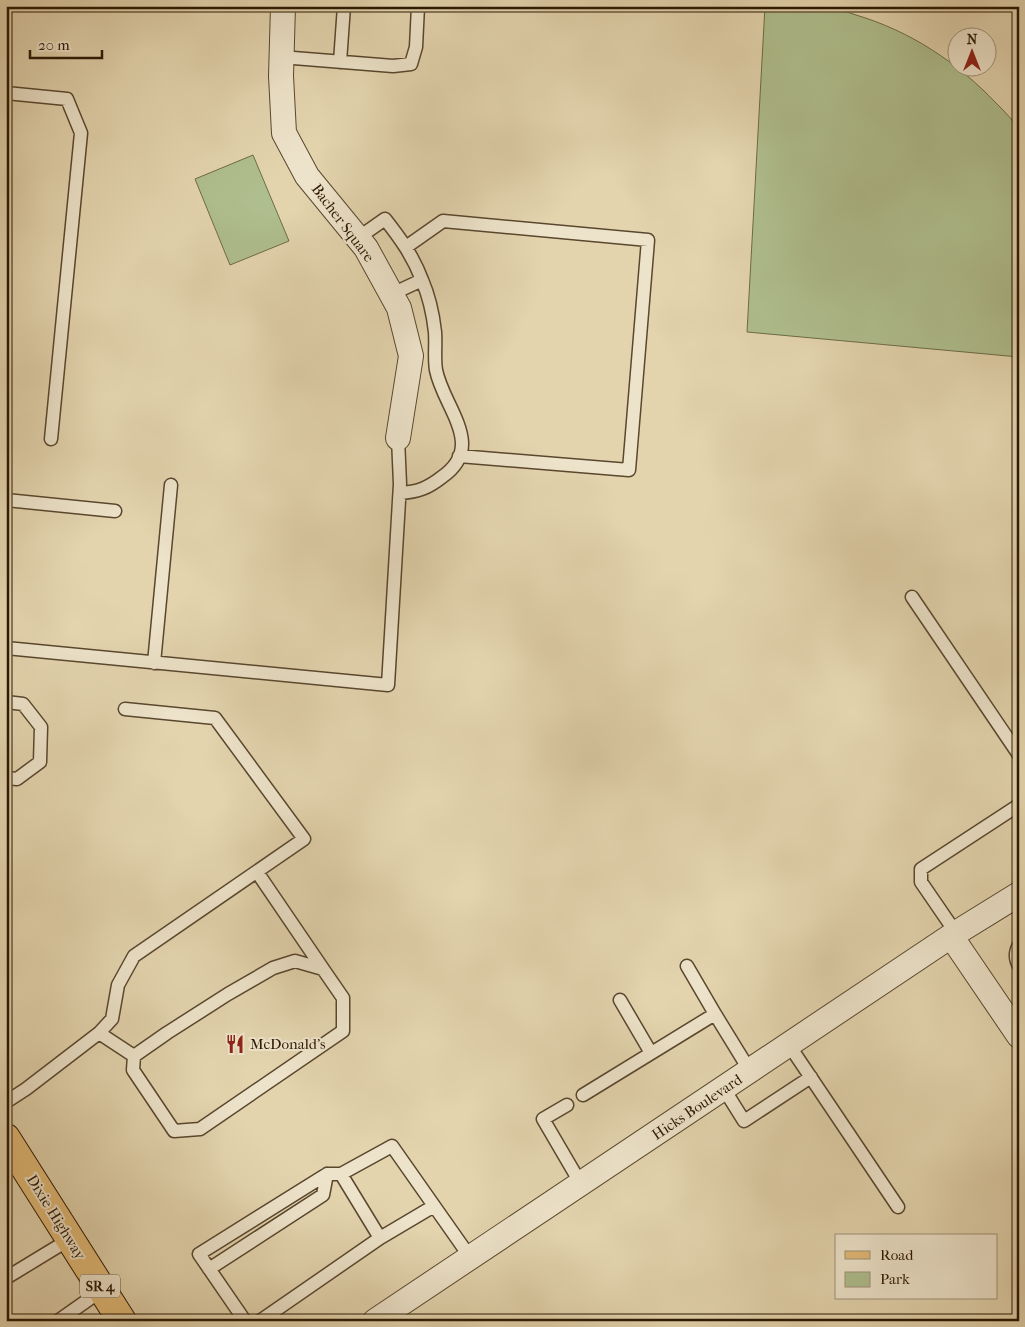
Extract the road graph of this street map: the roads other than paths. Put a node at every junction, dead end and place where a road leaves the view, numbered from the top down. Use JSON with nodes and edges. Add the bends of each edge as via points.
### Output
{"nodes":[{"id":1,"x":284,"y":6,"type":"edge"},
{"id":2,"x":344,"y":6,"type":"edge"},
{"id":3,"x":418,"y":6,"type":"edge"},
{"id":4,"x":281,"y":57,"type":"junction"},
{"id":5,"x":340,"y":62,"type":"junction"},
{"id":6,"x":6,"y":93,"type":"edge"},
{"id":7,"x":358,"y":238,"type":"junction"},
{"id":8,"x":406,"y":247,"type":"junction"},
{"id":9,"x":422,"y":280,"type":"junction"},
{"id":10,"x":392,"y":294,"type":"junction"},
{"id":11,"x":398,"y":438,"type":"joint"},
{"id":12,"x":51,"y":439,"type":"dead end"},
{"id":13,"x":459,"y":456,"type":"junction"},
{"id":14,"x":171,"y":485,"type":"dead end"},
{"id":15,"x":400,"y":493,"type":"junction"},
{"id":16,"x":6,"y":500,"type":"edge"},
{"id":17,"x":115,"y":511,"type":"dead end"},
{"id":18,"x":912,"y":597,"type":"dead end"},
{"id":19,"x":6,"y":648,"type":"edge"},
{"id":20,"x":154,"y":663,"type":"junction"},
{"id":21,"x":6,"y":702,"type":"edge"},
{"id":22,"x":125,"y":709,"type":"dead end"},
{"id":23,"x":1019,"y":755,"type":"edge"},
{"id":24,"x":6,"y":778,"type":"edge"},
{"id":25,"x":1019,"y":805,"type":"edge"},
{"id":26,"x":257,"y":872,"type":"junction"},
{"id":27,"x":1019,"y":894,"type":"edge"},
{"id":28,"x":954,"y":935,"type":"junction"},
{"id":29,"x":1019,"y":945,"type":"edge"},
{"id":30,"x":686,"y":966,"type":"dead end"},
{"id":31,"x":1019,"y":966,"type":"edge"},
{"id":32,"x":323,"y":969,"type":"junction"},
{"id":33,"x":620,"y":1000,"type":"dead end"},
{"id":34,"x":715,"y":1014,"type":"junction"},
{"id":35,"x":99,"y":1033,"type":"junction"},
{"id":36,"x":1019,"y":1036,"type":"edge"},
{"id":37,"x":789,"y":1045,"type":"junction"},
{"id":38,"x":651,"y":1053,"type":"junction"},
{"id":39,"x":134,"y":1056,"type":"junction"},
{"id":40,"x":750,"y":1071,"type":"junction"},
{"id":41,"x":811,"y":1077,"type":"junction"},
{"id":42,"x":724,"y":1089,"type":"junction"},
{"id":43,"x":583,"y":1095,"type":"dead end"},
{"id":44,"x":6,"y":1102,"type":"edge"},
{"id":45,"x":566,"y":1105,"type":"dead end"},
{"id":46,"x":6,"y":1138,"type":"edge"},
{"id":47,"x":327,"y":1174,"type":"junction"},
{"id":48,"x":341,"y":1174,"type":"junction"},
{"id":49,"x":580,"y":1184,"type":"junction"},
{"id":50,"x":434,"y":1206,"type":"junction"},
{"id":51,"x":898,"y":1207,"type":"dead end"},
{"id":52,"x":380,"y":1238,"type":"junction"},
{"id":53,"x":70,"y":1239,"type":"junction"},
{"id":54,"x":470,"y":1257,"type":"junction"},
{"id":55,"x":209,"y":1269,"type":"junction"},
{"id":56,"x":6,"y":1278,"type":"edge"},
{"id":57,"x":102,"y":1290,"type":"junction"},
{"id":58,"x":58,"y":1321,"type":"edge"},
{"id":59,"x":122,"y":1321,"type":"edge"},
{"id":60,"x":245,"y":1321,"type":"edge"},
{"id":61,"x":260,"y":1321,"type":"edge"},
{"id":62,"x":376,"y":1321,"type":"edge"}],
"edges":[{"from":1,"to":4,"type":"street","name":"Bacher Square"},
{"from":2,"to":5,"type":"lane"},
{"from":3,"to":5,"type":"lane","via":[[416,48],[411,64],[392,66]]},
{"from":4,"to":5,"type":"lane"},
{"from":4,"to":7,"type":"street","name":"Bacher Square","via":[[284,133],[307,176]]},
{"from":6,"to":12,"type":"lane","via":[[67,99],[81,133]]},
{"from":7,"to":8,"type":"lane","via":[[385,219]]},
{"from":7,"to":10,"type":"street","name":"Bacher Square"},
{"from":8,"to":9,"type":"lane"},
{"from":8,"to":13,"type":"lane","via":[[443,221],[648,240],[630,470]]},
{"from":9,"to":10,"type":"lane"},
{"from":9,"to":13,"type":"lane","via":[[432,312],[439,382],[461,433]]},
{"from":10,"to":11,"type":"street","name":"Bacher Square","via":[[399,308],[411,356]]},
{"from":11,"to":15,"type":"lane"},
{"from":13,"to":15,"type":"lane","via":[[453,469],[433,484]]},
{"from":14,"to":20,"type":"lane"},
{"from":15,"to":20,"type":"lane","via":[[388,685]]},
{"from":16,"to":17,"type":"lane"},
{"from":18,"to":23,"type":"lane"},
{"from":19,"to":20,"type":"lane"},
{"from":21,"to":24,"type":"lane","via":[[23,704],[41,727],[40,762],[16,779]]},
{"from":22,"to":26,"type":"lane","via":[[215,718],[304,839]]},
{"from":25,"to":28,"type":"lane","via":[[921,870],[921,882]]},
{"from":26,"to":32,"type":"lane"},
{"from":26,"to":35,"type":"lane","via":[[134,956],[118,985],[112,1019]]},
{"from":27,"to":28,"type":"street","name":"Hicks Boulevard"},
{"from":28,"to":36,"type":"street"},
{"from":28,"to":37,"type":"street","name":"Hicks Boulevard"},
{"from":29,"to":31,"type":"lane","via":[[1016,953]]},
{"from":30,"to":34,"type":"lane"},
{"from":32,"to":39,"type":"lane","via":[[295,961],[273,968]]},
{"from":32,"to":39,"type":"lane","via":[[343,998],[343,1031],[200,1129],[174,1130],[133,1070]]},
{"from":33,"to":38,"type":"lane"},
{"from":34,"to":38,"type":"lane"},
{"from":34,"to":40,"type":"lane"},
{"from":35,"to":39,"type":"lane"},
{"from":35,"to":44,"type":"lane"},
{"from":37,"to":40,"type":"street","name":"Hicks Boulevard"},
{"from":37,"to":41,"type":"lane"},
{"from":38,"to":43,"type":"lane"},
{"from":40,"to":42,"type":"street","name":"Hicks Boulevard"},
{"from":41,"to":42,"type":"lane","via":[[744,1121]]},
{"from":41,"to":51,"type":"lane"},
{"from":42,"to":49,"type":"street","name":"Hicks Boulevard"},
{"from":45,"to":49,"type":"lane","via":[[543,1119]]},
{"from":46,"to":53,"type":"main road","name":"Dixie Highway","number":"SR 4"},
{"from":47,"to":48,"type":"lane"},
{"from":47,"to":55,"type":"lane","via":[[323,1195]]},
{"from":47,"to":55,"type":"lane","via":[[199,1254]]},
{"from":48,"to":50,"type":"lane","via":[[392,1146]]},
{"from":48,"to":52,"type":"lane"},
{"from":49,"to":54,"type":"street","name":"Hicks Boulevard"},
{"from":50,"to":52,"type":"lane"},
{"from":50,"to":54,"type":"lane"},
{"from":52,"to":61,"type":"lane"},
{"from":53,"to":56,"type":"lane"},
{"from":53,"to":57,"type":"main road","name":"Dixie Highway","number":"SR 4"},
{"from":54,"to":62,"type":"street","name":"Hicks Boulevard"},
{"from":55,"to":60,"type":"lane"},
{"from":57,"to":58,"type":"lane"},
{"from":57,"to":59,"type":"main road","name":"Dixie Highway","number":"SR 4"}]}
